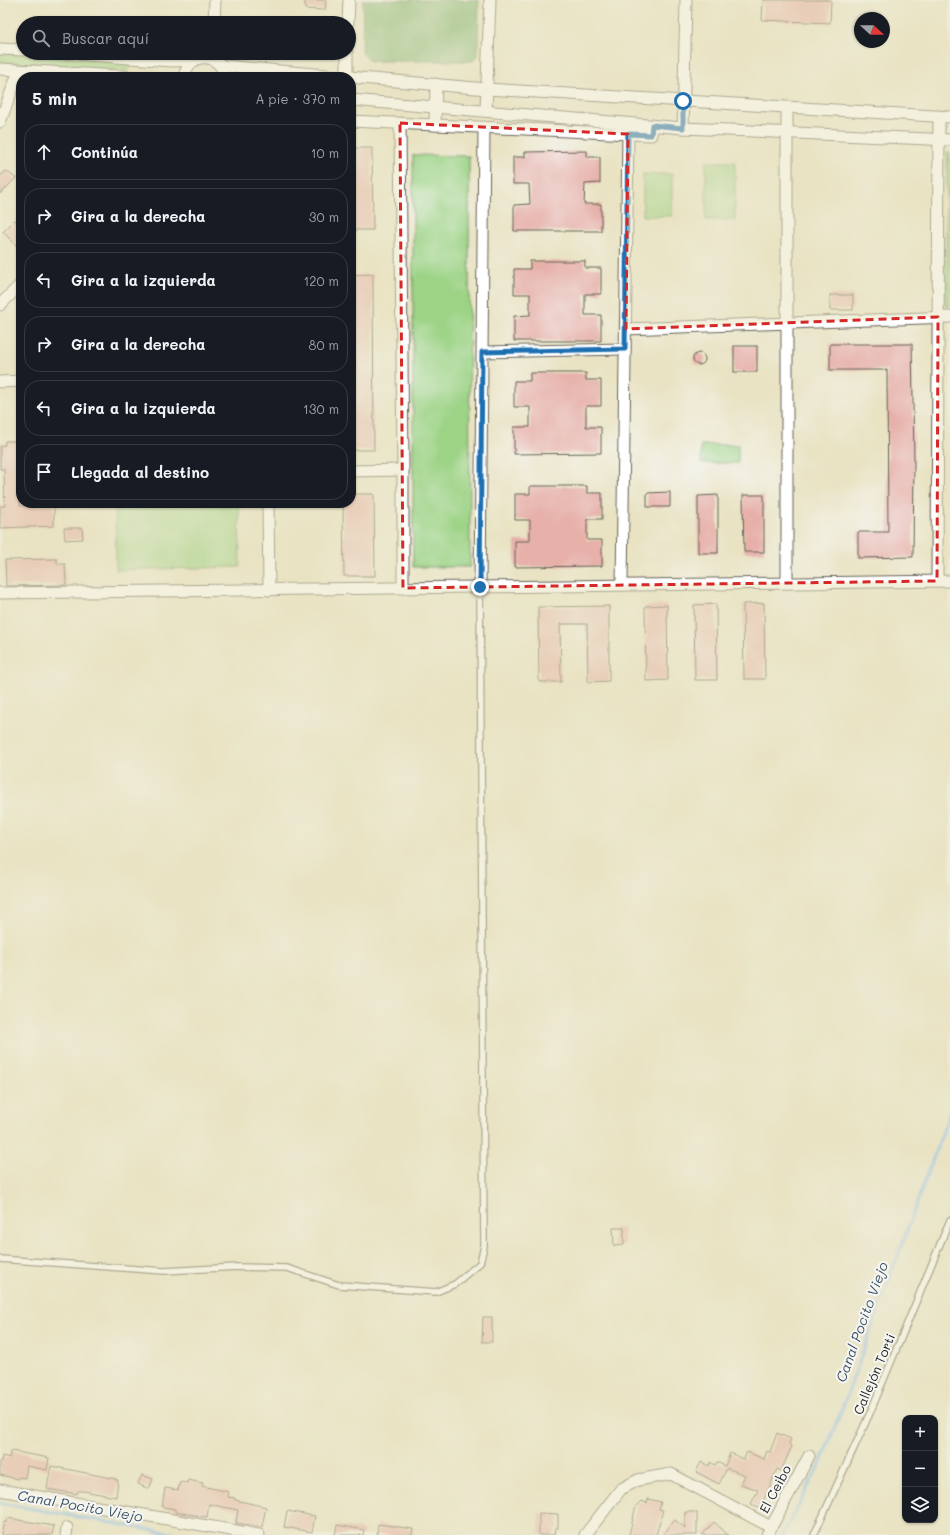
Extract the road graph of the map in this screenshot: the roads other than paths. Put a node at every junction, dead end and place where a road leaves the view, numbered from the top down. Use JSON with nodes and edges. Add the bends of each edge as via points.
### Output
{"nodes":[{"id":1,"x":214,"y":0,"type":"edge"},
{"id":2,"x":349,"y":0,"type":"edge"},
{"id":3,"x":490,"y":0,"type":"edge"},
{"id":4,"x":686,"y":0,"type":"edge"},
{"id":5,"x":214,"y":16,"type":"edge"},
{"id":6,"x":348,"y":16,"type":"edge"},
{"id":7,"x":0,"y":49,"type":"edge"},
{"id":8,"x":16,"y":50,"type":"edge"},
{"id":9,"x":158,"y":60,"type":"edge"},
{"id":10,"x":194,"y":60,"type":"joint"},
{"id":11,"x":217,"y":60,"type":"edge"},
{"id":12,"x":217,"y":60,"type":"edge"},
{"id":13,"x":347,"y":60,"type":"edge"},
{"id":14,"x":0,"y":69,"type":"edge"},
{"id":15,"x":18,"y":71,"type":"joint"},
{"id":16,"x":37,"y":72,"type":"edge"},
{"id":17,"x":185,"y":72,"type":"edge"},
{"id":18,"x":224,"y":72,"type":"edge"},
{"id":19,"x":291,"y":72,"type":"edge"},
{"id":20,"x":347,"y":72,"type":"edge"},
{"id":21,"x":16,"y":77,"type":"edge"},
{"id":22,"x":356,"y":78,"type":"edge"},
{"id":23,"x":436,"y":84,"type":"junction"},
{"id":24,"x":487,"y":89,"type":"junction"},
{"id":25,"x":356,"y":100,"type":"edge"},
{"id":26,"x":683,"y":101,"type":"junction"},
{"id":27,"x":436,"y":107,"type":"junction"},
{"id":28,"x":787,"y":108,"type":"junction"},
{"id":29,"x":486,"y":111,"type":"junction"},
{"id":30,"x":939,"y":116,"type":"junction"},
{"id":31,"x":950,"y":117,"type":"edge"},
{"id":32,"x":356,"y":121,"type":"edge"},
{"id":33,"x":0,"y":122,"type":"edge"},
{"id":34,"x":400,"y":123,"type":"junction"},
{"id":35,"x":435,"y":125,"type":"junction"},
{"id":36,"x":652,"y":125,"type":"junction"},
{"id":37,"x":484,"y":127,"type":"junction"},
{"id":38,"x":683,"y":128,"type":"junction"},
{"id":39,"x":787,"y":132,"type":"junction"},
{"id":40,"x":628,"y":134,"type":"junction"},
{"id":41,"x":938,"y":140,"type":"junction"},
{"id":42,"x":950,"y":140,"type":"edge"},
{"id":43,"x":16,"y":289,"type":"edge"},
{"id":44,"x":0,"y":305,"type":"edge"},
{"id":45,"x":950,"y":317,"type":"edge"},
{"id":46,"x":938,"y":318,"type":"junction"},
{"id":47,"x":787,"y":323,"type":"junction"},
{"id":48,"x":626,"y":329,"type":"junction"},
{"id":49,"x":625,"y":349,"type":"junction"},
{"id":50,"x":482,"y":352,"type":"junction"},
{"id":51,"x":16,"y":381,"type":"edge"},
{"id":52,"x":0,"y":382,"type":"edge"},
{"id":53,"x":403,"y":470,"type":"junction"},
{"id":54,"x":356,"y":471,"type":"edge"},
{"id":55,"x":268,"y":508,"type":"edge"},
{"id":56,"x":937,"y":581,"type":"junction"},
{"id":57,"x":950,"y":581,"type":"edge"},
{"id":58,"x":787,"y":583,"type":"junction"},
{"id":59,"x":622,"y":585,"type":"junction"},
{"id":60,"x":480,"y":587,"type":"junction"},
{"id":61,"x":403,"y":588,"type":"junction"},
{"id":62,"x":269,"y":590,"type":"junction"},
{"id":63,"x":0,"y":593,"type":"edge"},
{"id":64,"x":950,"y":1220,"type":"edge"},
{"id":65,"x":0,"y":1259,"type":"edge"},
{"id":66,"x":809,"y":1456,"type":"dead end"},
{"id":67,"x":0,"y":1490,"type":"edge"},
{"id":68,"x":769,"y":1531,"type":"edge"},
{"id":69,"x":259,"y":1535,"type":"edge"},
{"id":70,"x":585,"y":1535,"type":"edge"},
{"id":71,"x":814,"y":1535,"type":"edge"}],
"edges":[{"from":1,"to":5,"type":"street"},
{"from":2,"to":6,"type":"street"},
{"from":3,"to":24,"type":"street"},
{"from":4,"to":26,"type":"street"},
{"from":7,"to":8,"type":"street"},
{"from":9,"to":10,"type":"street"},
{"from":10,"to":17,"type":"street"},
{"from":11,"to":19,"type":"street","via":[[224,66]]},
{"from":12,"to":18,"type":"street"},
{"from":13,"to":20,"type":"street"},
{"from":14,"to":15,"type":"street"},
{"from":15,"to":16,"type":"street"},
{"from":21,"to":33,"type":"street"},
{"from":22,"to":23,"type":"street"},
{"from":23,"to":24,"type":"street"},
{"from":23,"to":27,"type":"street"},
{"from":24,"to":26,"type":"street"},
{"from":24,"to":29,"type":"street"},
{"from":25,"to":27,"type":"street"},
{"from":26,"to":28,"type":"street"},
{"from":26,"to":38,"type":"street"},
{"from":27,"to":29,"type":"street"},
{"from":27,"to":35,"type":"street"},
{"from":28,"to":30,"type":"street"},
{"from":28,"to":39,"type":"street"},
{"from":29,"to":36,"type":"street"},
{"from":30,"to":31,"type":"street"},
{"from":30,"to":41,"type":"street"},
{"from":32,"to":34,"type":"street"},
{"from":34,"to":35,"type":"street"},
{"from":34,"to":53,"type":"street"},
{"from":35,"to":37,"type":"street"},
{"from":36,"to":38,"type":"street"},
{"from":36,"to":40,"type":"street","via":[[651,135]]},
{"from":37,"to":40,"type":"street"},
{"from":37,"to":50,"type":"street"},
{"from":38,"to":39,"type":"street"},
{"from":39,"to":41,"type":"street"},
{"from":39,"to":47,"type":"street"},
{"from":40,"to":48,"type":"street"},
{"from":41,"to":42,"type":"street"},
{"from":41,"to":46,"type":"street"},
{"from":43,"to":44,"type":"street"},
{"from":45,"to":46,"type":"street"},
{"from":46,"to":47,"type":"street"},
{"from":46,"to":56,"type":"street"},
{"from":47,"to":48,"type":"street"},
{"from":47,"to":58,"type":"street"},
{"from":48,"to":49,"type":"street"},
{"from":49,"to":50,"type":"street"},
{"from":49,"to":59,"type":"street"},
{"from":50,"to":60,"type":"street"},
{"from":51,"to":52,"type":"street"},
{"from":53,"to":54,"type":"street"},
{"from":53,"to":61,"type":"street"},
{"from":55,"to":62,"type":"street"},
{"from":56,"to":57,"type":"street"},
{"from":56,"to":58,"type":"street"},
{"from":58,"to":59,"type":"street"},
{"from":59,"to":60,"type":"street"},
{"from":60,"to":61,"type":"street"},
{"from":60,"to":65,"type":"lane","via":[[484,1246],[480,1263],[455,1284],[436,1292],[338,1285],[287,1268],[238,1267],[164,1271]]},
{"from":61,"to":62,"type":"street"},
{"from":62,"to":63,"type":"street"},
{"from":64,"to":71,"type":"lane","name":"Callejón Torti","via":[[870,1413]]},
{"from":66,"to":68,"type":"street","name":"El Ceibo"},
{"from":67,"to":69,"type":"street"},
{"from":68,"to":70,"type":"street","via":[[671,1474],[638,1480],[621,1489]]}]}
